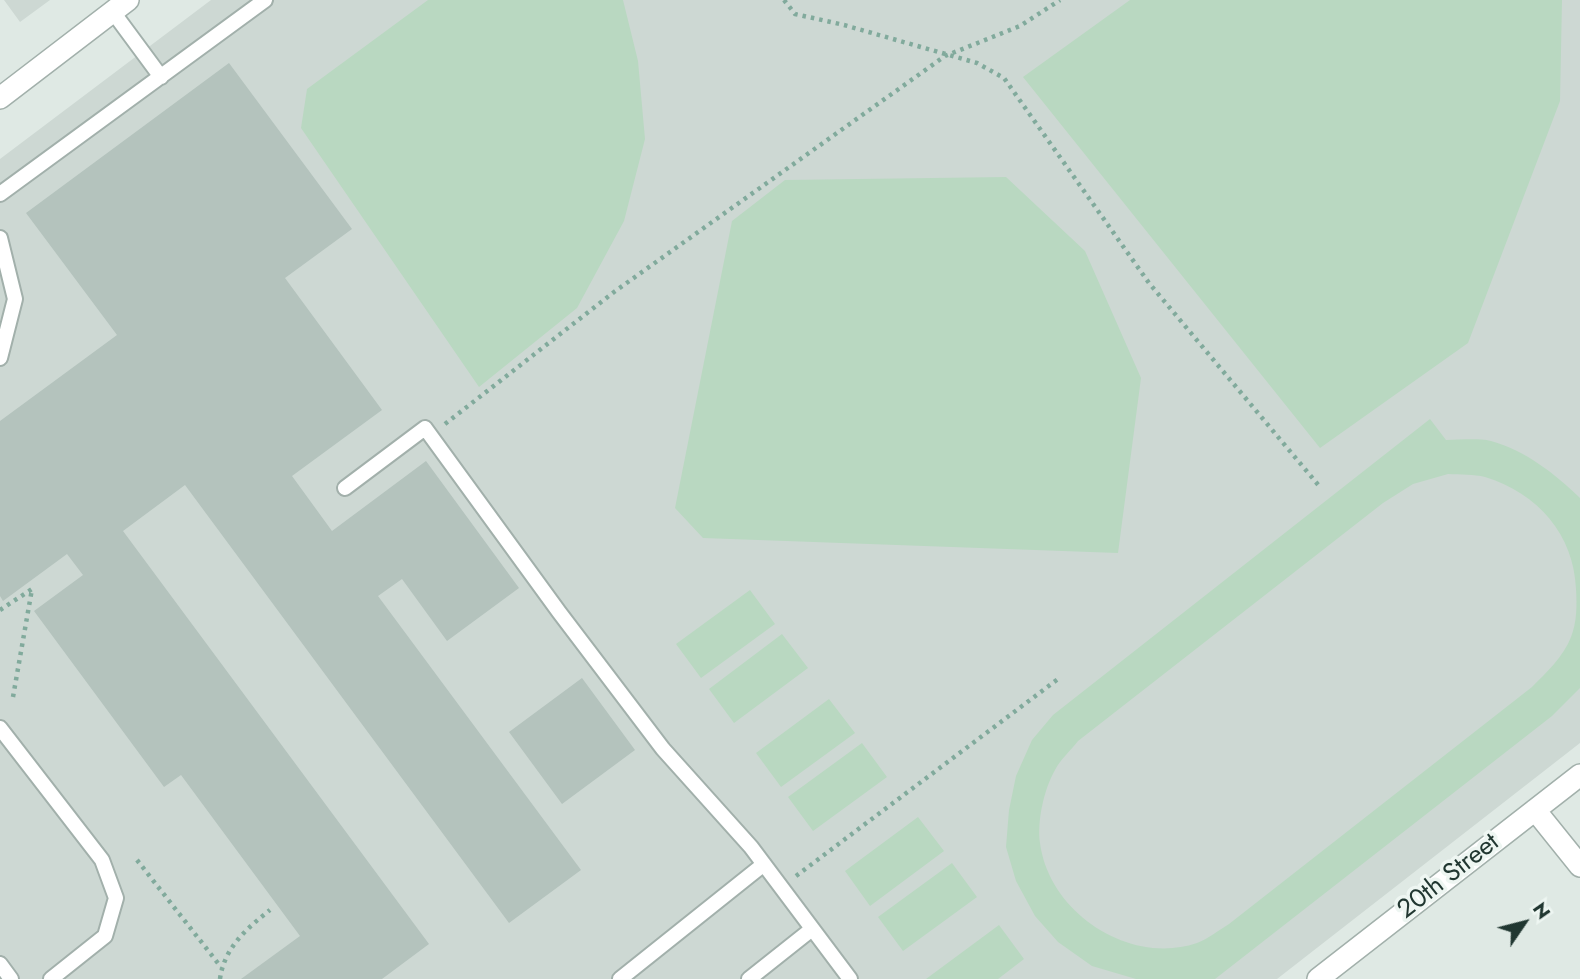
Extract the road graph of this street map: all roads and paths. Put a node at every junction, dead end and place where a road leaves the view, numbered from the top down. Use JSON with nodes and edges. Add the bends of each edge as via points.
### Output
{"nodes":[{"id":1,"x":265,"y":0,"type":"edge"},
{"id":2,"x":784,"y":0,"type":"edge"},
{"id":3,"x":1060,"y":0,"type":"edge"},
{"id":4,"x":121,"y":6,"type":"edge"},
{"id":5,"x":945,"y":56,"type":"junction"},
{"id":6,"x":160,"y":77,"type":"junction"},
{"id":7,"x":0,"y":98,"type":"edge"},
{"id":8,"x":0,"y":194,"type":"edge"},
{"id":9,"x":0,"y":238,"type":"edge"},
{"id":10,"x":1,"y":358,"type":"edge"},
{"id":11,"x":430,"y":435,"type":"junction"},
{"id":12,"x":1320,"y":486,"type":"dead end"},
{"id":13,"x":345,"y":488,"type":"dead end"},
{"id":14,"x":0,"y":610,"type":"edge"},
{"id":15,"x":1058,"y":679,"type":"dead end"},
{"id":16,"x":13,"y":697,"type":"dead end"},
{"id":17,"x":0,"y":728,"type":"edge"},
{"id":18,"x":1580,"y":775,"type":"edge"},
{"id":19,"x":1535,"y":810,"type":"junction"},
{"id":20,"x":137,"y":860,"type":"dead end"},
{"id":21,"x":764,"y":864,"type":"junction"},
{"id":22,"x":1580,"y":866,"type":"edge"},
{"id":23,"x":780,"y":887,"type":"junction"},
{"id":24,"x":271,"y":910,"type":"dead end"},
{"id":25,"x":812,"y":929,"type":"junction"},
{"id":26,"x":0,"y":964,"type":"edge"},
{"id":27,"x":221,"y":967,"type":"junction"},
{"id":28,"x":11,"y":979,"type":"edge"},
{"id":29,"x":51,"y":979,"type":"edge"},
{"id":30,"x":220,"y":979,"type":"edge"},
{"id":31,"x":620,"y":979,"type":"edge"},
{"id":32,"x":749,"y":979,"type":"edge"},
{"id":33,"x":850,"y":979,"type":"edge"},
{"id":34,"x":1318,"y":979,"type":"edge"}],
"edges":[{"from":1,"to":6,"type":"lane"},
{"from":2,"to":5,"type":"path","via":[[795,14]]},
{"from":3,"to":5,"type":"path","via":[[1020,26]]},
{"from":4,"to":6,"type":"lane"},
{"from":4,"to":7,"type":"street"},
{"from":5,"to":11,"type":"path","via":[[614,292]]},
{"from":5,"to":12,"type":"path","via":[[977,64],[1004,78],[1149,283]]},
{"from":6,"to":8,"type":"lane"},
{"from":9,"to":10,"type":"lane","via":[[15,299]]},
{"from":11,"to":13,"type":"lane","via":[[425,428]]},
{"from":11,"to":21,"type":"lane","via":[[663,749]]},
{"from":14,"to":16,"type":"path","via":[[32,589]]},
{"from":15,"to":23,"type":"path"},
{"from":17,"to":29,"type":"lane","via":[[102,860],[116,898],[105,936]]},
{"from":18,"to":19,"type":"street","name":"20th Street"},
{"from":19,"to":22,"type":"street"},
{"from":19,"to":34,"type":"street","name":"20th Street"},
{"from":20,"to":27,"type":"path"},
{"from":21,"to":23,"type":"lane"},
{"from":21,"to":31,"type":"lane"},
{"from":23,"to":25,"type":"lane"},
{"from":24,"to":27,"type":"path","via":[[240,934]]},
{"from":25,"to":32,"type":"lane"},
{"from":25,"to":33,"type":"lane"},
{"from":26,"to":28,"type":"lane"},
{"from":27,"to":30,"type":"path"}]}
